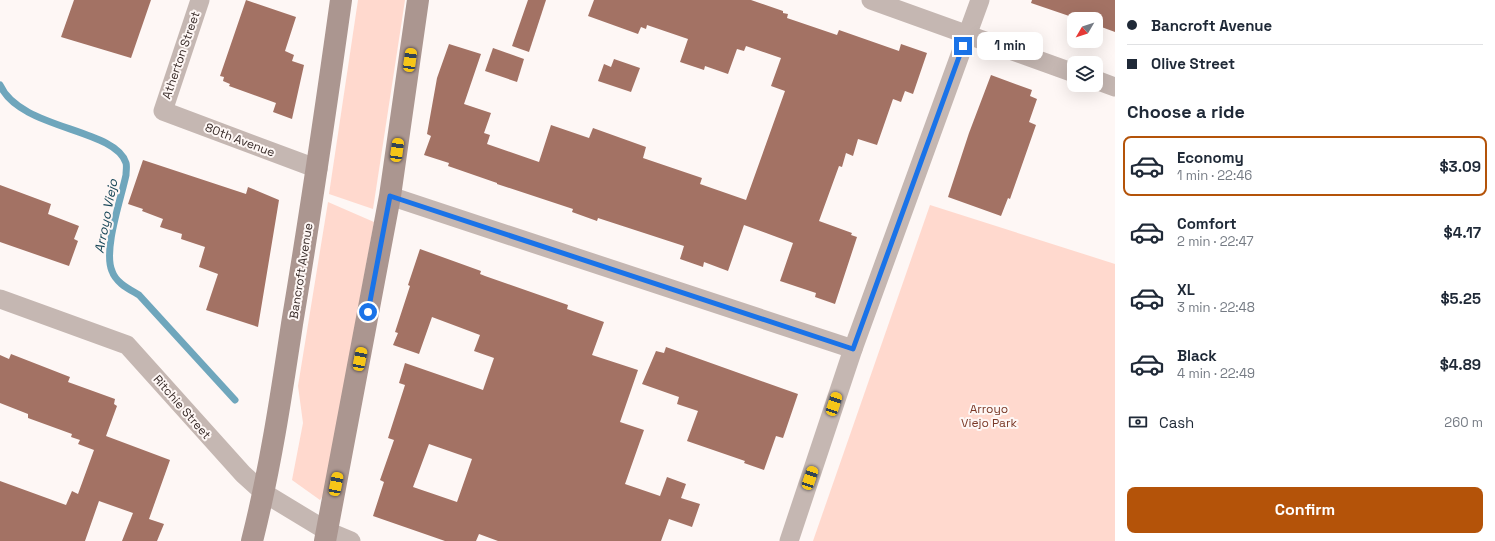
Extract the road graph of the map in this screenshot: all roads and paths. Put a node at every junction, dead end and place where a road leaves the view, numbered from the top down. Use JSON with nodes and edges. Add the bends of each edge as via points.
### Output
{"nodes":[{"id":1,"x":200,"y":0,"type":"edge"},
{"id":2,"x":341,"y":0,"type":"edge"},
{"id":3,"x":418,"y":0,"type":"edge"},
{"id":4,"x":871,"y":0,"type":"edge"},
{"id":5,"x":980,"y":0,"type":"edge"},
{"id":6,"x":966,"y":35,"type":"junction"},
{"id":7,"x":1067,"y":70,"type":"edge"},
{"id":8,"x":1103,"y":83,"type":"edge"},
{"id":9,"x":1115,"y":87,"type":"edge"},
{"id":10,"x":163,"y":111,"type":"joint"},
{"id":11,"x":318,"y":169,"type":"junction"},
{"id":12,"x":390,"y":196,"type":"junction"},
{"id":13,"x":0,"y":299,"type":"edge"},
{"id":14,"x":853,"y":349,"type":"junction"},
{"id":15,"x":264,"y":493,"type":"junction"},
{"id":16,"x":326,"y":536,"type":"edge"},
{"id":17,"x":252,"y":541,"type":"edge"},
{"id":18,"x":351,"y":541,"type":"edge"},
{"id":19,"x":790,"y":541,"type":"edge"}],
"edges":[{"from":1,"to":10,"type":"street","name":"Atherton Street"},
{"from":2,"to":11,"type":"main road","name":"Bancroft Avenue"},
{"from":3,"to":12,"type":"main road"},
{"from":4,"to":6,"type":"street"},
{"from":5,"to":6,"type":"street"},
{"from":6,"to":7,"type":"street"},
{"from":6,"to":14,"type":"street"},
{"from":8,"to":9,"type":"street"},
{"from":10,"to":11,"type":"street","name":"80th Avenue"},
{"from":11,"to":15,"type":"main road","name":"Bancroft Avenue"},
{"from":12,"to":14,"type":"street"},
{"from":12,"to":16,"type":"main road"},
{"from":13,"to":15,"type":"street","name":"Ritchie Street","via":[[127,345],[235,467]]},
{"from":14,"to":19,"type":"street"},
{"from":15,"to":16,"type":"street","name":"Ritchie Street"},
{"from":15,"to":17,"type":"main road","name":"Bancroft Avenue"},
{"from":16,"to":18,"type":"street","name":"Ritchie Street"}]}
